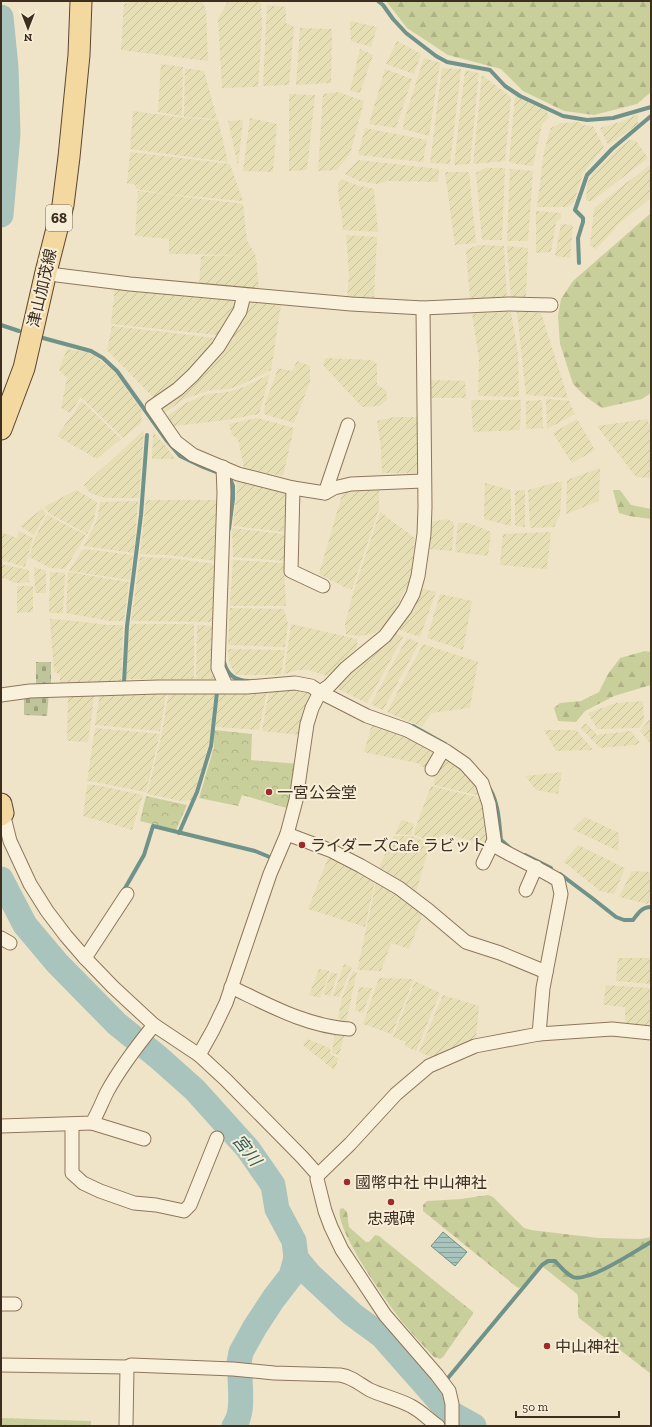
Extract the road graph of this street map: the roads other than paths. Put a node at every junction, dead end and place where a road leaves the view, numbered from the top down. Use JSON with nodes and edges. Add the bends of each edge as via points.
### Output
{"nodes":[{"id":1,"x":81,"y":1,"type":"edge"},
{"id":2,"x":46,"y":272,"type":"junction"},
{"id":3,"x":244,"y":295,"type":"junction"},
{"id":4,"x":551,"y":305,"type":"dead end"},
{"id":5,"x":423,"y":308,"type":"junction"},
{"id":6,"x":348,"y":426,"type":"dead end"},
{"id":7,"x":1,"y":428,"type":"edge"},
{"id":8,"x":223,"y":472,"type":"junction"},
{"id":9,"x":424,"y":481,"type":"junction"},
{"id":10,"x":293,"y":488,"type":"junction"},
{"id":11,"x":325,"y":492,"type":"junction"},
{"id":12,"x":323,"y":586,"type":"dead end"},
{"id":13,"x":226,"y":686,"type":"junction"},
{"id":14,"x":324,"y":690,"type":"junction"},
{"id":15,"x":1,"y":695,"type":"edge"},
{"id":16,"x":443,"y":750,"type":"junction"},
{"id":17,"x":432,"y":769,"type":"dead end"},
{"id":18,"x":2,"y":811,"type":"edge"},
{"id":19,"x":287,"y":834,"type":"junction"},
{"id":20,"x":494,"y":840,"type":"junction"},
{"id":21,"x":483,"y":862,"type":"dead end"},
{"id":22,"x":536,"y":867,"type":"junction"},
{"id":23,"x":526,"y":890,"type":"dead end"},
{"id":24,"x":128,"y":894,"type":"dead end"},
{"id":25,"x":85,"y":958,"type":"junction"},
{"id":26,"x":546,"y":972,"type":"junction"},
{"id":27,"x":231,"y":987,"type":"junction"},
{"id":28,"x":154,"y":1025,"type":"junction"},
{"id":29,"x":349,"y":1029,"type":"dead end"},
{"id":30,"x":651,"y":1033,"type":"edge"},
{"id":31,"x":538,"y":1034,"type":"junction"},
{"id":32,"x":199,"y":1055,"type":"junction"},
{"id":33,"x":92,"y":1123,"type":"junction"},
{"id":34,"x":72,"y":1125,"type":"junction"},
{"id":35,"x":1,"y":1126,"type":"edge"},
{"id":36,"x":216,"y":1138,"type":"dead end"},
{"id":37,"x":144,"y":1139,"type":"dead end"},
{"id":38,"x":318,"y":1175,"type":"junction"},
{"id":39,"x":1,"y":1304,"type":"edge"},
{"id":40,"x":15,"y":1304,"type":"dead end"},
{"id":41,"x":1,"y":1365,"type":"edge"},
{"id":42,"x":127,"y":1367,"type":"junction"},
{"id":43,"x":452,"y":1424,"type":"edge"},
{"id":44,"x":126,"y":1426,"type":"edge"},
{"id":45,"x":438,"y":1426,"type":"edge"}],
"edges":[{"from":1,"to":2,"type":"main road","name":"津山加茂線","number":"68","via":[[79,54],[65,191]]},
{"from":2,"to":3,"type":"street","via":[[117,283]]},
{"from":2,"to":7,"type":"main road","name":"津山加茂線","number":"68","via":[[24,368]]},
{"from":3,"to":5,"type":"street"},
{"from":3,"to":8,"type":"street","via":[[240,311],[218,347],[178,388],[152,407],[176,442],[192,455]]},
{"from":4,"to":5,"type":"street"},
{"from":5,"to":9,"type":"street"},
{"from":6,"to":11,"type":"street"},
{"from":8,"to":10,"type":"street"},
{"from":8,"to":13,"type":"street","via":[[218,668]]},
{"from":9,"to":11,"type":"street","via":[[351,484]]},
{"from":9,"to":14,"type":"street","via":[[424,534],[413,594],[385,636]]},
{"from":10,"to":11,"type":"street"},
{"from":10,"to":12,"type":"street","via":[[291,571]]},
{"from":13,"to":14,"type":"street","via":[[295,683]]},
{"from":13,"to":15,"type":"street","via":[[30,691]]},
{"from":14,"to":16,"type":"street","via":[[367,716],[407,730]]},
{"from":14,"to":19,"type":"street","via":[[312,708],[307,724],[297,793]]},
{"from":16,"to":17,"type":"street"},
{"from":16,"to":20,"type":"street","via":[[465,764],[482,783],[490,804]]},
{"from":18,"to":25,"type":"street","via":[[10,841],[30,884],[56,924]]},
{"from":19,"to":26,"type":"street","via":[[332,851],[399,888],[466,942]]},
{"from":19,"to":27,"type":"street","via":[[270,874]]},
{"from":20,"to":21,"type":"street"},
{"from":20,"to":22,"type":"street","via":[[495,846]]},
{"from":22,"to":23,"type":"street"},
{"from":22,"to":26,"type":"street","via":[[558,880],[561,894]]},
{"from":24,"to":25,"type":"street"},
{"from":25,"to":28,"type":"street"},
{"from":26,"to":31,"type":"street"},
{"from":27,"to":29,"type":"street","via":[[304,1020]]},
{"from":27,"to":32,"type":"street","via":[[214,1030]]},
{"from":28,"to":32,"type":"street"},
{"from":28,"to":33,"type":"street","via":[[129,1056],[106,1093]]},
{"from":30,"to":31,"type":"street","via":[[612,1029]]},
{"from":31,"to":38,"type":"street","via":[[475,1046],[429,1066],[396,1094]]},
{"from":32,"to":38,"type":"street"},
{"from":33,"to":34,"type":"street"},
{"from":33,"to":37,"type":"street"},
{"from":34,"to":35,"type":"street"},
{"from":34,"to":36,"type":"street","via":[[72,1173],[77,1178],[100,1191],[134,1203],[156,1204],[184,1211],[190,1205]]},
{"from":38,"to":43,"type":"street","via":[[325,1211],[342,1250],[385,1315],[449,1391]]},
{"from":39,"to":40,"type":"street"},
{"from":41,"to":42,"type":"street"},
{"from":42,"to":44,"type":"street"},
{"from":42,"to":45,"type":"street","via":[[131,1364],[349,1376],[380,1394],[412,1406]]}]}
